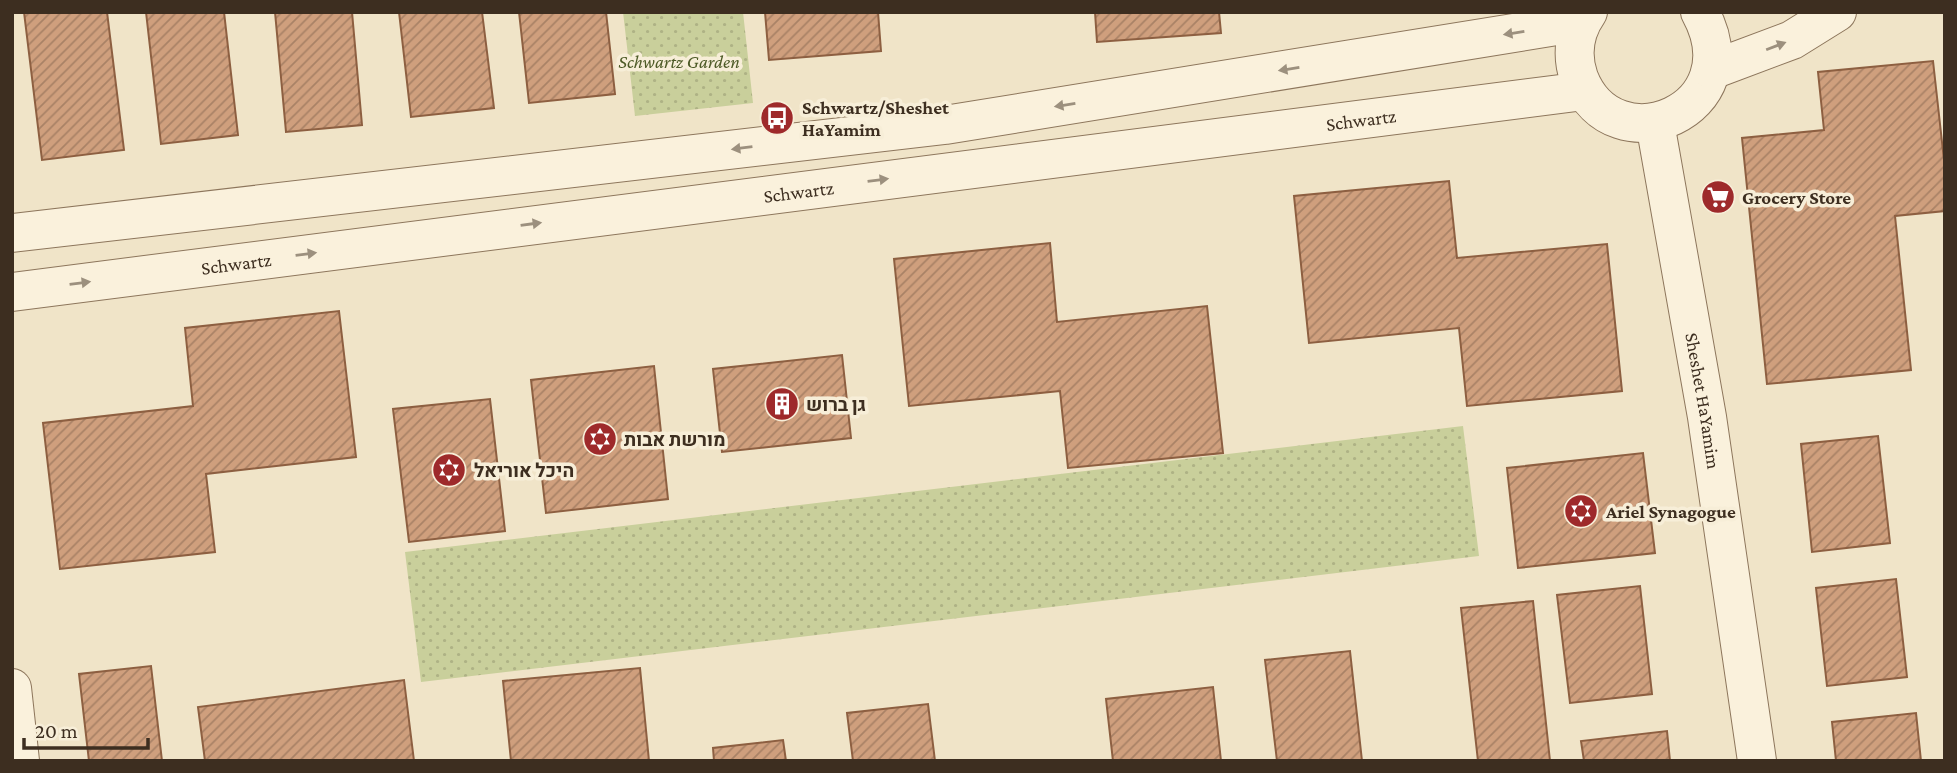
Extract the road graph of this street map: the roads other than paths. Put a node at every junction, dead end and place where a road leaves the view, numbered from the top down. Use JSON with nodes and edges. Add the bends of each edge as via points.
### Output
{"nodes":[{"id":1,"x":1700,"y":12,"type":"edge"},
{"id":2,"x":1837,"y":12,"type":"edge"},
{"id":3,"x":1585,"y":17,"type":"edge"},
{"id":4,"x":1712,"y":70,"type":"junction"},
{"id":5,"x":1584,"y":91,"type":"junction"},
{"id":6,"x":1655,"y":123,"type":"junction"},
{"id":7,"x":12,"y":233,"type":"edge"},
{"id":8,"x":12,"y":292,"type":"edge"},
{"id":9,"x":12,"y":688,"type":"edge"},
{"id":10,"x":20,"y":761,"type":"edge"},
{"id":11,"x":1757,"y":761,"type":"edge"}],
"edges":[{"from":1,"to":4,"type":"street","via":[[1710,29]]},
{"from":4,"to":2,"type":"street","one_way":true,"via":[[1792,40]]},
{"from":3,"to":5,"type":"street","via":[[1574,45]]},
{"from":3,"to":7,"type":"street","one_way":true,"via":[[946,125]]},
{"from":4,"to":6,"type":"street","via":[[1700,95],[1680,113]]},
{"from":5,"to":6,"type":"street","via":[[1603,111],[1628,122]]},
{"from":8,"to":5,"type":"street","name":"Schwartz","one_way":true},
{"from":6,"to":11,"type":"street","name":"Sheshet HaYamim","via":[[1707,417]]},
{"from":9,"to":10,"type":"street"}]}
